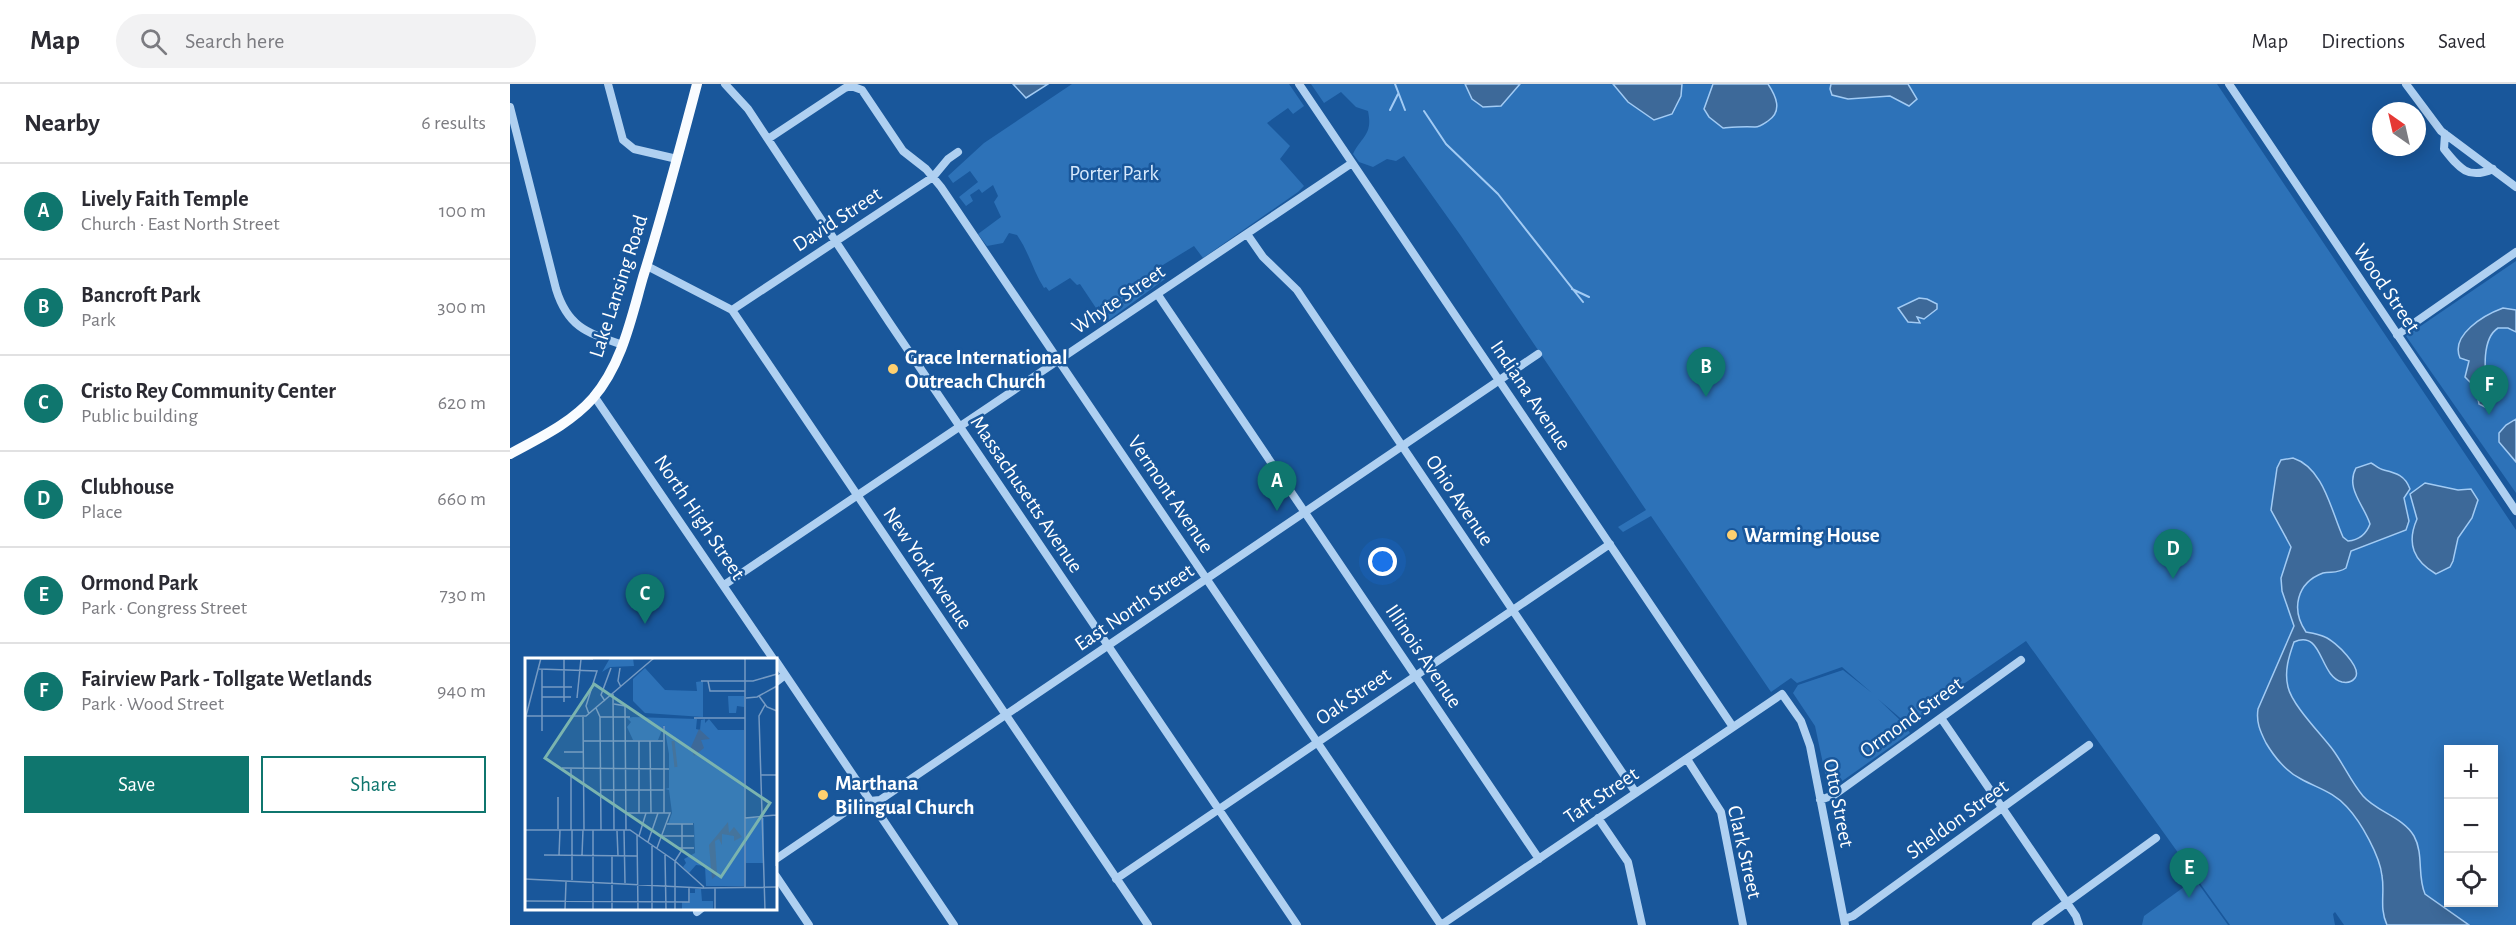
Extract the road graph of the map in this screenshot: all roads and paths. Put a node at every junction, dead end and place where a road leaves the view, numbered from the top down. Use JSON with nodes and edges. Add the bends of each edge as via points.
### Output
{"nodes":[{"id":1,"x":608,"y":84,"type":"edge"},
{"id":2,"x":697,"y":84,"type":"edge"},
{"id":3,"x":725,"y":84,"type":"edge"},
{"id":4,"x":1299,"y":84,"type":"edge"},
{"id":5,"x":2229,"y":84,"type":"edge"},
{"id":6,"x":2406,"y":84,"type":"edge"},
{"id":7,"x":510,"y":107,"type":"edge"},
{"id":8,"x":2445,"y":134,"type":"junction"},
{"id":9,"x":768,"y":139,"type":"junction"},
{"id":10,"x":958,"y":152,"type":"dead end"},
{"id":11,"x":676,"y":159,"type":"junction"},
{"id":12,"x":1352,"y":163,"type":"junction"},
{"id":13,"x":2493,"y":169,"type":"junction"},
{"id":14,"x":933,"y":177,"type":"junction"},
{"id":15,"x":2516,"y":187,"type":"edge"},
{"id":16,"x":1247,"y":234,"type":"junction"},
{"id":17,"x":835,"y":241,"type":"junction"},
{"id":18,"x":2516,"y":252,"type":"edge"},
{"id":19,"x":647,"y":266,"type":"junction"},
{"id":20,"x":1158,"y":295,"type":"junction"},
{"id":21,"x":732,"y":310,"type":"junction"},
{"id":22,"x":2397,"y":335,"type":"junction"},
{"id":23,"x":623,"y":345,"type":"junction"},
{"id":24,"x":1538,"y":354,"type":"dead end"},
{"id":25,"x":1060,"y":361,"type":"junction"},
{"id":26,"x":1500,"y":380,"type":"junction"},
{"id":27,"x":594,"y":396,"type":"junction"},
{"id":28,"x":960,"y":428,"type":"junction"},
{"id":29,"x":1402,"y":447,"type":"junction"},
{"id":30,"x":510,"y":454,"type":"edge"},
{"id":31,"x":857,"y":496,"type":"junction"},
{"id":32,"x":2516,"y":511,"type":"edge"},
{"id":33,"x":1305,"y":512,"type":"junction"},
{"id":34,"x":1610,"y":544,"type":"junction"},
{"id":35,"x":1207,"y":579,"type":"junction"},
{"id":36,"x":724,"y":585,"type":"junction"},
{"id":37,"x":1512,"y":610,"type":"junction"},
{"id":38,"x":1108,"y":646,"type":"junction"},
{"id":39,"x":774,"y":658,"type":"edge"},
{"id":40,"x":2021,"y":660,"type":"dead end"},
{"id":41,"x":777,"y":663,"type":"edge"},
{"id":42,"x":785,"y":675,"type":"junction"},
{"id":43,"x":1416,"y":676,"type":"junction"},
{"id":44,"x":777,"y":681,"type":"edge"},
{"id":45,"x":1782,"y":694,"type":"joint"},
{"id":46,"x":1005,"y":715,"type":"junction"},
{"id":47,"x":1941,"y":718,"type":"junction"},
{"id":48,"x":1733,"y":727,"type":"junction"},
{"id":49,"x":1318,"y":742,"type":"junction"},
{"id":50,"x":2089,"y":745,"type":"dead end"},
{"id":51,"x":1687,"y":759,"type":"junction"},
{"id":52,"x":1636,"y":793,"type":"junction"},
{"id":53,"x":1820,"y":800,"type":"junction"},
{"id":54,"x":870,"y":801,"type":"junction"},
{"id":55,"x":2002,"y":808,"type":"junction"},
{"id":56,"x":1219,"y":809,"type":"junction"},
{"id":57,"x":1598,"y":818,"type":"junction"},
{"id":58,"x":2156,"y":838,"type":"dead end"},
{"id":59,"x":777,"y":858,"type":"edge"},
{"id":60,"x":1539,"y":859,"type":"junction"},
{"id":61,"x":777,"y":877,"type":"edge"},
{"id":62,"x":1116,"y":879,"type":"junction"},
{"id":63,"x":2067,"y":903,"type":"junction"},
{"id":64,"x":1844,"y":922,"type":"edge"},
{"id":65,"x":809,"y":925,"type":"edge"},
{"id":66,"x":954,"y":925,"type":"edge"},
{"id":67,"x":1148,"y":925,"type":"edge"},
{"id":68,"x":1297,"y":925,"type":"edge"},
{"id":69,"x":1441,"y":925,"type":"edge"},
{"id":70,"x":1642,"y":925,"type":"edge"},
{"id":71,"x":1743,"y":925,"type":"edge"},
{"id":72,"x":2036,"y":925,"type":"edge"},
{"id":73,"x":2079,"y":925,"type":"edge"}],
"edges":[{"from":1,"to":11,"type":"street","via":[[623,140],[634,149]]},
{"from":2,"to":11,"type":"main road","name":"Lake Lansing Road"},
{"from":3,"to":9,"type":"street","name":"Massachusetts Avenue","via":[[742,100]]},
{"from":4,"to":12,"type":"street","name":"Indiana Avenue"},
{"from":5,"to":22,"type":"street","name":"Wood Street"},
{"from":6,"to":8,"type":"street"},
{"from":7,"to":23,"type":"street","via":[[563,309],[581,329]]},
{"from":8,"to":13,"type":"street"},
{"from":8,"to":13,"type":"street","via":[[2444,149],[2469,173],[2480,175]]},
{"from":9,"to":14,"type":"street","name":"Vermont Avenue","via":[[845,87],[857,87],[903,151]]},
{"from":9,"to":17,"type":"street","name":"Massachusetts Avenue"},
{"from":10,"to":14,"type":"street","name":"David Street"},
{"from":11,"to":19,"type":"main road","name":"Lake Lansing Road"},
{"from":12,"to":16,"type":"street","name":"Whyte Street"},
{"from":12,"to":26,"type":"street","name":"Indiana Avenue"},
{"from":13,"to":15,"type":"street"},
{"from":14,"to":17,"type":"street","name":"David Street"},
{"from":14,"to":25,"type":"street","name":"Vermont Avenue"},
{"from":16,"to":20,"type":"street","name":"Whyte Street"},
{"from":16,"to":29,"type":"street","name":"Ohio Avenue","via":[[1263,257],[1297,290]]},
{"from":17,"to":21,"type":"street","name":"David Street"},
{"from":17,"to":28,"type":"street","name":"Massachusetts Avenue"},
{"from":18,"to":22,"type":"street"},
{"from":19,"to":21,"type":"street","name":"New York Avenue"},
{"from":19,"to":23,"type":"main road","name":"Lake Lansing Road"},
{"from":20,"to":25,"type":"street","name":"Whyte Street"},
{"from":20,"to":33,"type":"street","name":"Illinois Avenue"},
{"from":21,"to":31,"type":"street","name":"New York Avenue"},
{"from":22,"to":32,"type":"street","name":"Wood Street"},
{"from":23,"to":27,"type":"main road","name":"Lake Lansing Road"},
{"from":24,"to":26,"type":"street","name":"East North Street"},
{"from":25,"to":28,"type":"street","name":"Whyte Street"},
{"from":25,"to":35,"type":"street","name":"Vermont Avenue"},
{"from":26,"to":29,"type":"street","name":"East North Street"},
{"from":26,"to":34,"type":"street","name":"Indiana Avenue"},
{"from":27,"to":30,"type":"main road","name":"Lake Lansing Road","via":[[561,426]]},
{"from":27,"to":36,"type":"street","name":"North High Street"},
{"from":28,"to":31,"type":"street","name":"Whyte Street"},
{"from":28,"to":38,"type":"street","name":"Massachusetts Avenue"},
{"from":29,"to":33,"type":"street","name":"East North Street"},
{"from":29,"to":37,"type":"street","name":"Ohio Avenue"},
{"from":31,"to":36,"type":"street","name":"Whyte Street"},
{"from":31,"to":46,"type":"street","name":"New York Avenue"},
{"from":33,"to":35,"type":"street","name":"East North Street"},
{"from":33,"to":43,"type":"street","name":"Illinois Avenue"},
{"from":34,"to":37,"type":"street","name":"Oak Street"},
{"from":34,"to":48,"type":"street","name":"Indiana Avenue"},
{"from":35,"to":38,"type":"street","name":"East North Street"},
{"from":35,"to":49,"type":"street","name":"Vermont Avenue"},
{"from":36,"to":39,"type":"street","name":"North High Street"},
{"from":37,"to":43,"type":"street","name":"Oak Street"},
{"from":37,"to":52,"type":"street","name":"Ohio Avenue"},
{"from":38,"to":46,"type":"street","name":"East North Street"},
{"from":38,"to":56,"type":"street","name":"Massachusetts Avenue"},
{"from":40,"to":47,"type":"street","name":"Ormond Street"},
{"from":41,"to":42,"type":"street","name":"North High Street"},
{"from":42,"to":44,"type":"street"},
{"from":42,"to":54,"type":"street","name":"North High Street"},
{"from":43,"to":49,"type":"street","name":"Oak Street"},
{"from":43,"to":60,"type":"street","name":"Illinois Avenue"},
{"from":45,"to":48,"type":"street","name":"Taft Street"},
{"from":45,"to":53,"type":"street","name":"Otto Street","via":[[1806,733]]},
{"from":46,"to":54,"type":"street","name":"East North Street","via":[[880,800]]},
{"from":46,"to":62,"type":"street","name":"New York Avenue"},
{"from":47,"to":53,"type":"street","name":"Ormond Street","via":[[1834,795]]},
{"from":47,"to":55,"type":"street"},
{"from":48,"to":51,"type":"street","name":"Taft Street"},
{"from":49,"to":56,"type":"street","name":"Oak Street"},
{"from":49,"to":69,"type":"street","name":"Vermont Avenue"},
{"from":50,"to":55,"type":"street","name":"Sheldon Street"},
{"from":51,"to":52,"type":"street","name":"Taft Street"},
{"from":51,"to":71,"type":"street","name":"Clark Street","via":[[1721,812]]},
{"from":52,"to":57,"type":"street","name":"Taft Street"},
{"from":53,"to":64,"type":"street","name":"Otto Street"},
{"from":54,"to":59,"type":"street","name":"East North Street","via":[[860,802]]},
{"from":54,"to":66,"type":"street","name":"North High Street"},
{"from":55,"to":63,"type":"street"},
{"from":55,"to":64,"type":"street","name":"Sheldon Street"},
{"from":56,"to":62,"type":"street","name":"Oak Street"},
{"from":56,"to":68,"type":"street","name":"Massachusetts Avenue"},
{"from":57,"to":60,"type":"street","name":"Taft Street"},
{"from":57,"to":70,"type":"street","via":[[1628,862]]},
{"from":58,"to":63,"type":"street"},
{"from":60,"to":69,"type":"street","name":"Taft Street"},
{"from":61,"to":65,"type":"street"},
{"from":62,"to":67,"type":"street","name":"New York Avenue"},
{"from":63,"to":72,"type":"street"},
{"from":63,"to":73,"type":"street"}]}
